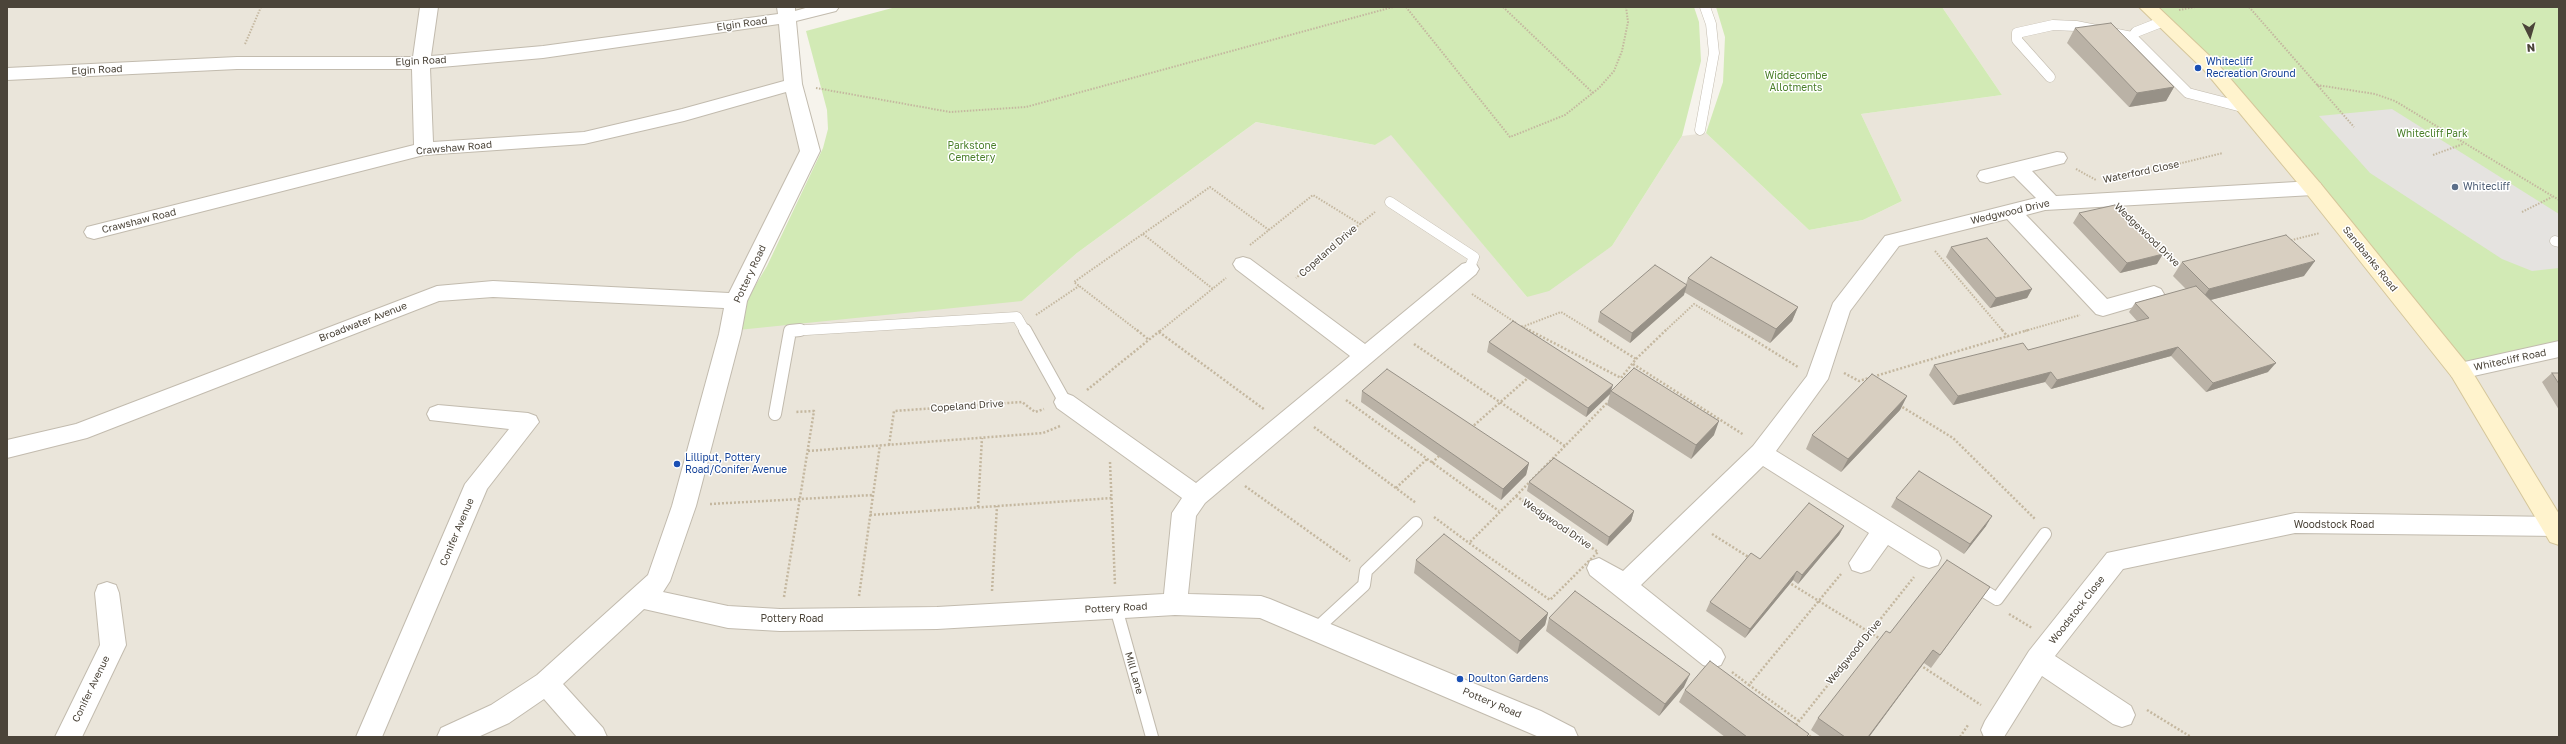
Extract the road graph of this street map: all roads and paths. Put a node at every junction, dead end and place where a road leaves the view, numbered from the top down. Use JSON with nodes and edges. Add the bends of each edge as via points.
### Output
{"nodes":[{"id":1,"x":261,"y":7,"type":"edge"},
{"id":2,"x":429,"y":7,"type":"edge"},
{"id":3,"x":830,"y":7,"type":"edge"},
{"id":4,"x":1393,"y":7,"type":"edge"},
{"id":5,"x":1406,"y":7,"type":"edge"},
{"id":6,"x":1503,"y":7,"type":"edge"},
{"id":7,"x":1626,"y":7,"type":"edge"},
{"id":8,"x":1705,"y":7,"type":"edge"},
{"id":9,"x":2148,"y":7,"type":"edge"},
{"id":10,"x":2249,"y":7,"type":"edge"},
{"id":11,"x":786,"y":12,"type":"edge"},
{"id":12,"x":2164,"y":21,"type":"junction"},
{"id":13,"x":2132,"y":37,"type":"junction"},
{"id":14,"x":237,"y":63,"type":"junction"},
{"id":15,"x":421,"y":63,"type":"junction"},
{"id":16,"x":7,"y":74,"type":"edge"},
{"id":17,"x":2050,"y":77,"type":"dead end"},
{"id":18,"x":794,"y":84,"type":"junction"},
{"id":19,"x":2317,"y":85,"type":"junction"},
{"id":20,"x":1593,"y":93,"type":"junction"},
{"id":21,"x":2246,"y":108,"type":"junction"},
{"id":22,"x":2354,"y":127,"type":"dead end"},
{"id":23,"x":1700,"y":130,"type":"dead end"},
{"id":24,"x":2463,"y":143,"type":"junction"},
{"id":25,"x":424,"y":149,"type":"junction"},
{"id":26,"x":2223,"y":153,"type":"dead end"},
{"id":27,"x":2433,"y":155,"type":"dead end"},
{"id":28,"x":2057,"y":158,"type":"joint"},
{"id":29,"x":2018,"y":168,"type":"junction"},
{"id":30,"x":1986,"y":176,"type":"dead end"},
{"id":31,"x":2116,"y":179,"type":"dead end"},
{"id":32,"x":2313,"y":188,"type":"junction"},
{"id":33,"x":2106,"y":191,"type":"junction"},
{"id":34,"x":2552,"y":197,"type":"junction"},
{"id":35,"x":2559,"y":200,"type":"edge"},
{"id":36,"x":1390,"y":202,"type":"dead end"},
{"id":37,"x":2052,"y":202,"type":"junction"},
{"id":38,"x":2011,"y":210,"type":"junction"},
{"id":39,"x":2522,"y":212,"type":"dead end"},
{"id":40,"x":1269,"y":230,"type":"junction"},
{"id":41,"x":94,"y":232,"type":"dead end"},
{"id":42,"x":2323,"y":232,"type":"dead end"},
{"id":43,"x":1143,"y":234,"type":"junction"},
{"id":44,"x":1920,"y":234,"type":"junction"},
{"id":45,"x":2285,"y":242,"type":"edge"},
{"id":46,"x":1243,"y":264,"type":"junction"},
{"id":47,"x":2187,"y":266,"type":"edge"},
{"id":48,"x":1461,"y":275,"type":"junction"},
{"id":49,"x":1079,"y":286,"type":"junction"},
{"id":50,"x":1213,"y":289,"type":"junction"},
{"id":51,"x":1279,"y":293,"type":"junction"},
{"id":52,"x":2154,"y":294,"type":"dead end"},
{"id":53,"x":736,"y":301,"type":"junction"},
{"id":54,"x":2103,"y":308,"type":"junction"},
{"id":55,"x":1022,"y":325,"type":"junction"},
{"id":56,"x":1522,"y":327,"type":"junction"},
{"id":57,"x":1394,"y":331,"type":"junction"},
{"id":58,"x":1159,"y":332,"type":"junction"},
{"id":59,"x":2008,"y":337,"type":"junction"},
{"id":60,"x":1149,"y":340,"type":"junction"},
{"id":61,"x":1562,"y":347,"type":"junction"},
{"id":62,"x":2559,"y":349,"type":"edge"},
{"id":63,"x":1556,"y":352,"type":"edge"},
{"id":64,"x":1365,"y":355,"type":"junction"},
{"id":65,"x":1636,"y":358,"type":"junction"},
{"id":66,"x":1634,"y":364,"type":"junction"},
{"id":67,"x":1820,"y":371,"type":"junction"},
{"id":68,"x":2460,"y":371,"type":"junction"},
{"id":69,"x":1534,"y":372,"type":"edge"},
{"id":70,"x":1621,"y":378,"type":"junction"},
{"id":71,"x":1859,"y":381,"type":"junction"},
{"id":72,"x":1626,"y":384,"type":"edge"},
{"id":73,"x":1866,"y":385,"type":"edge"},
{"id":74,"x":1327,"y":386,"type":"junction"},
{"id":75,"x":1614,"y":396,"type":"edge"},
{"id":76,"x":1893,"y":401,"type":"edge"},
{"id":77,"x":1501,"y":403,"type":"junction"},
{"id":78,"x":1073,"y":407,"type":"junction"},
{"id":79,"x":438,"y":414,"type":"dead end"},
{"id":80,"x":775,"y":414,"type":"joint"},
{"id":81,"x":1289,"y":418,"type":"junction"},
{"id":82,"x":1466,"y":433,"type":"edge"},
{"id":83,"x":1112,"y":436,"type":"junction"},
{"id":84,"x":982,"y":438,"type":"junction"},
{"id":85,"x":880,"y":445,"type":"junction"},
{"id":86,"x":889,"y":445,"type":"junction"},
{"id":87,"x":1564,"y":446,"type":"junction"},
{"id":88,"x":7,"y":449,"type":"edge"},
{"id":89,"x":1763,"y":450,"type":"junction"},
{"id":90,"x":808,"y":451,"type":"junction"},
{"id":91,"x":1444,"y":452,"type":"edge"},
{"id":92,"x":1427,"y":459,"type":"junction"},
{"id":93,"x":1432,"y":463,"type":"junction"},
{"id":94,"x":1225,"y":472,"type":"junction"},
{"id":95,"x":1396,"y":488,"type":"junction"},
{"id":96,"x":873,"y":495,"type":"junction"},
{"id":97,"x":1197,"y":496,"type":"junction"},
{"id":98,"x":1516,"y":496,"type":"junction"},
{"id":99,"x":1112,"y":498,"type":"junction"},
{"id":100,"x":800,"y":499,"type":"junction"},
{"id":101,"x":684,"y":506,"type":"junction"},
{"id":102,"x":997,"y":506,"type":"junction"},
{"id":103,"x":978,"y":507,"type":"junction"},
{"id":104,"x":1421,"y":507,"type":"dead end"},
{"id":105,"x":1499,"y":511,"type":"junction"},
{"id":106,"x":1427,"y":512,"type":"dead end"},
{"id":107,"x":870,"y":515,"type":"junction"},
{"id":108,"x":1691,"y":521,"type":"junction"},
{"id":109,"x":1416,"y":523,"type":"dead end"},
{"id":110,"x":2557,"y":531,"type":"edge"},
{"id":111,"x":1884,"y":532,"type":"junction"},
{"id":112,"x":2045,"y":534,"type":"joint"},
{"id":113,"x":1469,"y":543,"type":"junction"},
{"id":114,"x":1751,"y":559,"type":"edge"},
{"id":115,"x":2116,"y":560,"type":"joint"},
{"id":116,"x":1936,"y":562,"type":"joint"},
{"id":117,"x":1861,"y":563,"type":"joint"},
{"id":118,"x":1599,"y":568,"type":"dead end"},
{"id":119,"x":1366,"y":571,"type":"junction"},
{"id":120,"x":1963,"y":578,"type":"edge"},
{"id":121,"x":1785,"y":581,"type":"edge"},
{"id":122,"x":1624,"y":586,"type":"junction"},
{"id":123,"x":107,"y":593,"type":"dead end"},
{"id":124,"x":642,"y":598,"type":"junction"},
{"id":125,"x":1996,"y":599,"type":"junction"},
{"id":126,"x":1818,"y":602,"type":"junction"},
{"id":127,"x":1175,"y":604,"type":"junction"},
{"id":128,"x":1116,"y":608,"type":"junction"},
{"id":129,"x":991,"y":615,"type":"junction"},
{"id":130,"x":856,"y":618,"type":"junction"},
{"id":131,"x":780,"y":620,"type":"junction"},
{"id":132,"x":1315,"y":630,"type":"junction"},
{"id":133,"x":1870,"y":632,"type":"junction"},
{"id":134,"x":2028,"y":635,"type":"dead end"},
{"id":135,"x":1883,"y":640,"type":"edge"},
{"id":136,"x":1712,"y":657,"type":"dead end"},
{"id":137,"x":2038,"y":659,"type":"junction"},
{"id":138,"x":1916,"y":662,"type":"edge"},
{"id":139,"x":546,"y":683,"type":"junction"},
{"id":140,"x":1986,"y":699,"type":"dead end"},
{"id":141,"x":1981,"y":705,"type":"junction"},
{"id":142,"x":1977,"y":712,"type":"dead end"},
{"id":143,"x":2122,"y":715,"type":"joint"},
{"id":144,"x":1973,"y":718,"type":"dead end"},
{"id":145,"x":1799,"y":721,"type":"junction"},
{"id":146,"x":1999,"y":734,"type":"edge"},
{"id":147,"x":68,"y":737,"type":"edge"},
{"id":148,"x":369,"y":737,"type":"edge"},
{"id":149,"x":450,"y":737,"type":"edge"},
{"id":150,"x":594,"y":737,"type":"edge"},
{"id":151,"x":1152,"y":737,"type":"edge"},
{"id":152,"x":1565,"y":737,"type":"edge"},
{"id":153,"x":1812,"y":737,"type":"edge"},
{"id":154,"x":1960,"y":737,"type":"edge"},
{"id":155,"x":2191,"y":737,"type":"edge"}],
"edges":[{"from":1,"to":14,"type":"path"},
{"from":2,"to":15,"type":"street"},
{"from":3,"to":11,"type":"street","name":"Elgin Road"},
{"from":4,"to":18,"type":"path","via":[[1026,107],[950,112]]},
{"from":5,"to":20,"type":"path","via":[[1510,137],[1565,115]]},
{"from":6,"to":20,"type":"path"},
{"from":7,"to":20,"type":"path","via":[[1628,22],[1617,64],[1614,71]]},
{"from":8,"to":23,"type":"lane","via":[[1712,24],[1714,54]]},
{"from":9,"to":12,"type":"main road","name":"Sandbanks Road"},
{"from":10,"to":19,"type":"path"},
{"from":11,"to":15,"type":"street","name":"Elgin Road","via":[[543,52]]},
{"from":11,"to":18,"type":"street","name":"Pottery Road"},
{"from":12,"to":13,"type":"lane","via":[[2136,32]]},
{"from":12,"to":21,"type":"main road","name":"Sandbanks Road","via":[[2210,66]]},
{"from":13,"to":17,"type":"lane","via":[[2076,26],[2053,25],[2018,33],[2017,40]]},
{"from":13,"to":21,"type":"lane","via":[[2188,93]]},
{"from":14,"to":15,"type":"street","name":"Elgin Road"},
{"from":14,"to":16,"type":"street","name":"Elgin Road"},
{"from":15,"to":25,"type":"street"},
{"from":18,"to":25,"type":"street","name":"Crawshaw Road","via":[[584,138]]},
{"from":18,"to":53,"type":"street","name":"Pottery Road","via":[[810,151]]},
{"from":19,"to":22,"type":"path"},
{"from":19,"to":24,"type":"path","via":[[2375,94],[2395,101]]},
{"from":21,"to":32,"type":"main road","name":"Sandbanks Road"},
{"from":24,"to":27,"type":"path"},
{"from":24,"to":34,"type":"path"},
{"from":25,"to":41,"type":"street","name":"Crawshaw Road"},
{"from":26,"to":31,"type":"path","name":"Waterford Close"},
{"from":28,"to":29,"type":"street"},
{"from":28,"to":33,"type":"path","name":"Waterford Close"},
{"from":29,"to":30,"type":"street"},
{"from":29,"to":37,"type":"street"},
{"from":32,"to":33,"type":"street","name":"Wedgwood Drive"},
{"from":32,"to":68,"type":"main road","name":"Sandbanks Road"},
{"from":33,"to":37,"type":"street","name":"Wedgwood Drive"},
{"from":33,"to":47,"type":"path","name":"Wedgewood Drive","via":[[2180,268]]},
{"from":34,"to":35,"type":"path"},
{"from":34,"to":39,"type":"path"},
{"from":36,"to":48,"type":"lane","via":[[1474,257]]},
{"from":37,"to":38,"type":"street","name":"Wedgwood Drive"},
{"from":38,"to":44,"type":"street","name":"Wedgwood Drive"},
{"from":38,"to":54,"type":"street"},
{"from":40,"to":43,"type":"path","via":[[1210,187]]},
{"from":40,"to":46,"type":"path","name":"Copeland Drive","via":[[1233,258]]},
{"from":40,"to":51,"type":"path","name":"Copeland Drive","via":[[1313,195],[1360,224]]},
{"from":42,"to":45,"type":"path"},
{"from":43,"to":49,"type":"path","via":[[1074,282]]},
{"from":43,"to":50,"type":"path"},
{"from":44,"to":59,"type":"path"},
{"from":44,"to":67,"type":"street","name":"Wedgwood Drive","via":[[1892,241],[1840,308]]},
{"from":46,"to":50,"type":"path","name":"Copeland Drive"},
{"from":46,"to":51,"type":"street"},
{"from":48,"to":56,"type":"path"},
{"from":48,"to":57,"type":"street"},
{"from":49,"to":55,"type":"path"},
{"from":49,"to":60,"type":"path"},
{"from":50,"to":58,"type":"path","name":"Copeland Drive"},
{"from":51,"to":64,"type":"street"},
{"from":52,"to":54,"type":"street"},
{"from":53,"to":88,"type":"street","name":"Broadwater Avenue","via":[[493,289],[437,294],[79,432]]},
{"from":53,"to":101,"type":"street","name":"Pottery Road","via":[[730,334]]},
{"from":54,"to":59,"type":"path"},
{"from":55,"to":78,"type":"lane"},
{"from":55,"to":80,"type":"lane","via":[[1017,317],[790,331]]},
{"from":56,"to":61,"type":"path"},
{"from":56,"to":65,"type":"path","via":[[1562,312]]},
{"from":57,"to":64,"type":"street"},
{"from":57,"to":77,"type":"path"},
{"from":58,"to":60,"type":"path","name":"Copeland Drive"},
{"from":58,"to":81,"type":"path"},
{"from":59,"to":71,"type":"path"},
{"from":60,"to":78,"type":"path","name":"Copeland Drive"},
{"from":61,"to":63,"type":"path"},
{"from":61,"to":70,"type":"path"},
{"from":62,"to":68,"type":"street","name":"Whitecliff Road"},
{"from":64,"to":74,"type":"street"},
{"from":65,"to":66,"type":"path"},
{"from":65,"to":67,"type":"path","via":[[1694,304]]},
{"from":66,"to":70,"type":"path"},
{"from":66,"to":89,"type":"path"},
{"from":67,"to":71,"type":"path"},
{"from":67,"to":89,"type":"street","name":"Wedgwood Drive"},
{"from":68,"to":110,"type":"main road","name":"Sandbanks Road"},
{"from":69,"to":77,"type":"path"},
{"from":70,"to":72,"type":"path"},
{"from":71,"to":73,"type":"path"},
{"from":74,"to":81,"type":"street"},
{"from":74,"to":92,"type":"path"},
{"from":75,"to":87,"type":"path"},
{"from":76,"to":112,"type":"path","via":[[1953,438],[2041,525]]},
{"from":77,"to":82,"type":"path"},
{"from":77,"to":87,"type":"path"},
{"from":78,"to":83,"type":"street"},
{"from":78,"to":84,"type":"path","name":"Copeland Drive","via":[[1043,433]]},
{"from":78,"to":86,"type":"path","name":"Copeland Drive","via":[[1035,412],[1022,402],[894,411]]},
{"from":79,"to":148,"type":"street","name":"Conifer Avenue","via":[[528,422],[477,484]]},
{"from":80,"to":90,"type":"path","via":[[814,411]]},
{"from":81,"to":94,"type":"street"},
{"from":81,"to":95,"type":"path"},
{"from":83,"to":97,"type":"street"},
{"from":83,"to":99,"type":"path"},
{"from":84,"to":86,"type":"path","name":"Copeland Drive"},
{"from":84,"to":103,"type":"path"},
{"from":85,"to":86,"type":"path","name":"Copeland Drive"},
{"from":85,"to":90,"type":"path","name":"Copeland Drive"},
{"from":85,"to":96,"type":"path"},
{"from":87,"to":98,"type":"path"},
{"from":89,"to":108,"type":"street","name":"Wedgwood Drive"},
{"from":89,"to":111,"type":"street"},
{"from":90,"to":100,"type":"path"},
{"from":91,"to":93,"type":"path"},
{"from":92,"to":93,"type":"path"},
{"from":92,"to":95,"type":"path"},
{"from":93,"to":105,"type":"path"},
{"from":94,"to":97,"type":"street"},
{"from":94,"to":119,"type":"path"},
{"from":95,"to":104,"type":"path"},
{"from":96,"to":100,"type":"path"},
{"from":96,"to":107,"type":"path"},
{"from":97,"to":127,"type":"street","via":[[1184,513]]},
{"from":98,"to":105,"type":"path","name":"Wedgwood Drive"},
{"from":98,"to":113,"type":"path","name":"Wedgwood Drive","via":[[1598,552],[1550,600]]},
{"from":99,"to":102,"type":"path"},
{"from":99,"to":128,"type":"path"},
{"from":100,"to":101,"type":"path"},
{"from":100,"to":131,"type":"path"},
{"from":101,"to":124,"type":"street","name":"Pottery Road","via":[[658,582]]},
{"from":102,"to":103,"type":"path"},
{"from":102,"to":129,"type":"path"},
{"from":103,"to":107,"type":"path"},
{"from":105,"to":113,"type":"path","name":"Wedgwood Drive"},
{"from":106,"to":113,"type":"path","name":"Wedgwood Drive"},
{"from":107,"to":130,"type":"path"},
{"from":108,"to":114,"type":"path"},
{"from":108,"to":122,"type":"street","name":"Wedgwood Drive"},
{"from":109,"to":119,"type":"lane"},
{"from":110,"to":115,"type":"street","name":"Woodstock Road","via":[[2295,523]]},
{"from":111,"to":116,"type":"street"},
{"from":111,"to":117,"type":"street"},
{"from":112,"to":125,"type":"lane"},
{"from":115,"to":137,"type":"street","name":"Woodstock Close"},
{"from":116,"to":133,"type":"path","name":"Wedgwood Drive"},
{"from":117,"to":126,"type":"path","via":[[1847,568]]},
{"from":118,"to":122,"type":"street"},
{"from":119,"to":132,"type":"lane","via":[[1364,586]]},
{"from":120,"to":125,"type":"lane"},
{"from":121,"to":126,"type":"path"},
{"from":122,"to":136,"type":"street"},
{"from":123,"to":147,"type":"street","name":"Conifer Avenue","via":[[113,645]]},
{"from":124,"to":131,"type":"street","name":"Pottery Road","via":[[728,617]]},
{"from":124,"to":139,"type":"street","name":"Pottery Road"},
{"from":125,"to":134,"type":"path","via":[[2000,607],[2033,629]]},
{"from":126,"to":133,"type":"path"},
{"from":126,"to":145,"type":"path","via":[[1749,685]]},
{"from":127,"to":128,"type":"street","name":"Pottery Road"},
{"from":127,"to":132,"type":"street","name":"Pottery Road","via":[[1261,607]]},
{"from":128,"to":129,"type":"street","name":"Pottery Road"},
{"from":128,"to":151,"type":"lane","name":"Mill Lane"},
{"from":129,"to":130,"type":"street","name":"Pottery Road"},
{"from":130,"to":131,"type":"street","name":"Pottery Road"},
{"from":132,"to":152,"type":"street","name":"Pottery Road","via":[[1532,720]]},
{"from":133,"to":135,"type":"path"},
{"from":133,"to":145,"type":"path","name":"Wedgwood Drive"},
{"from":137,"to":143,"type":"street"},
{"from":137,"to":146,"type":"street","name":"Woodstock Close"},
{"from":138,"to":141,"type":"path"},
{"from":139,"to":149,"type":"street","via":[[500,714]]},
{"from":139,"to":150,"type":"street"},
{"from":140,"to":141,"type":"path"},
{"from":141,"to":142,"type":"path"},
{"from":143,"to":155,"type":"path","via":[[2131,700]]},
{"from":144,"to":154,"type":"path"},
{"from":145,"to":153,"type":"path","via":[[1794,724]]}]}
